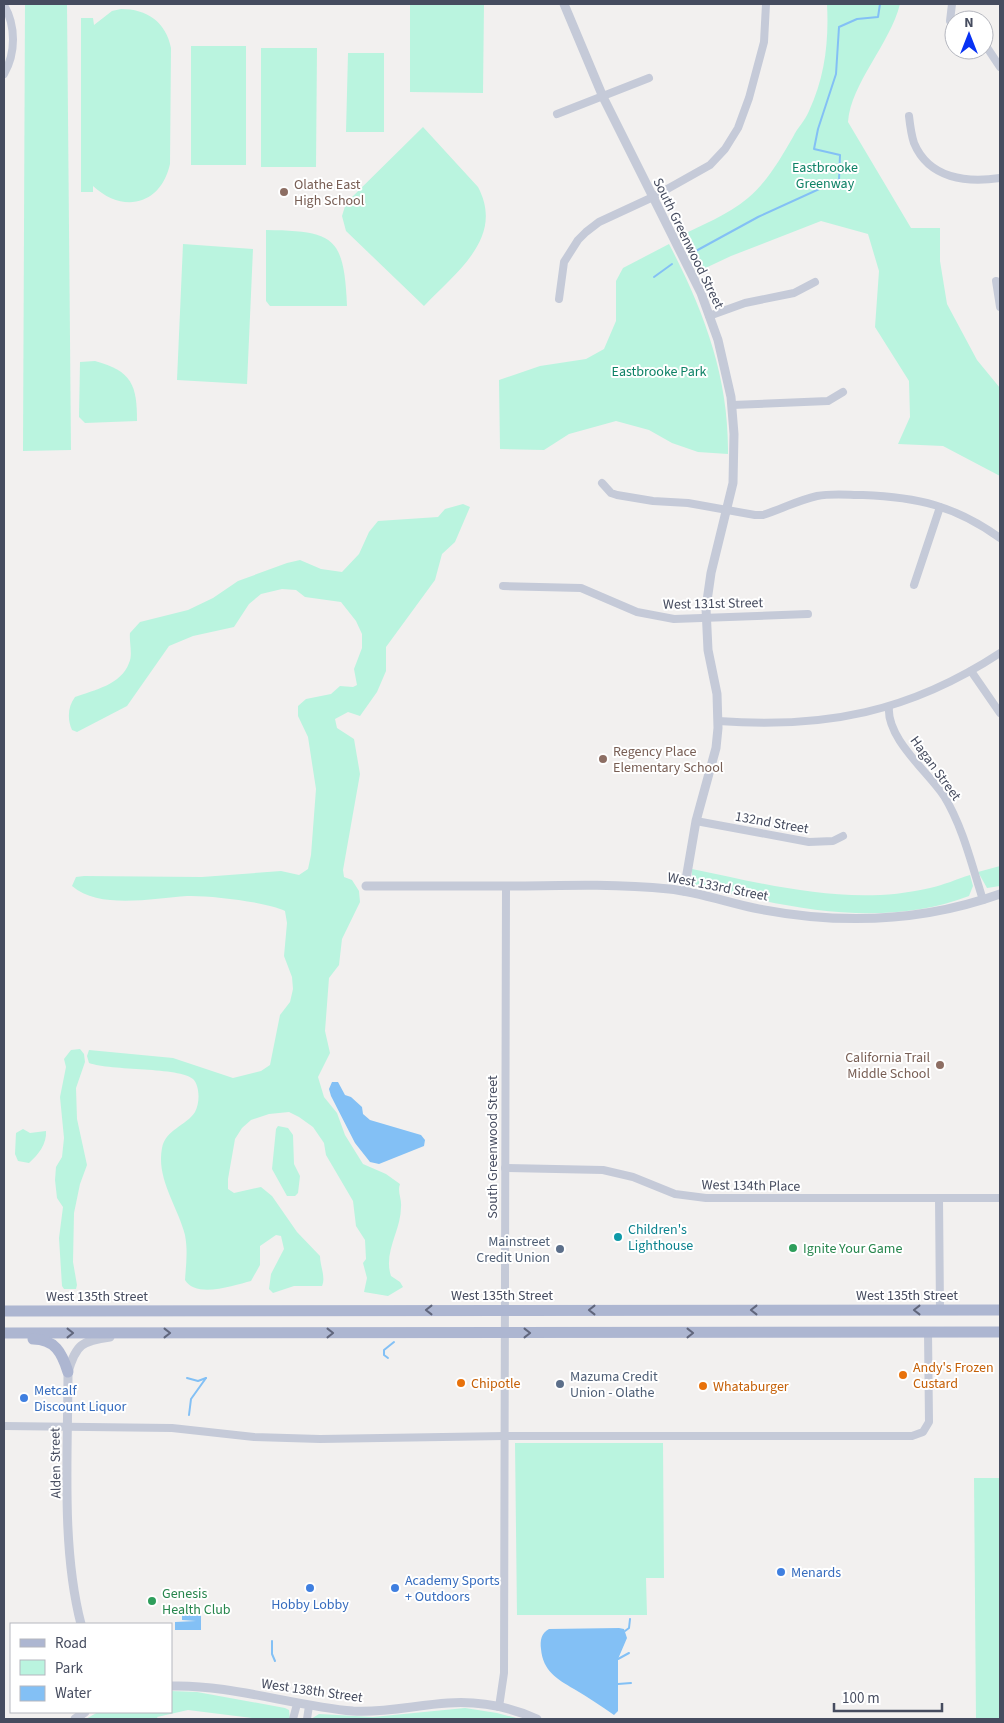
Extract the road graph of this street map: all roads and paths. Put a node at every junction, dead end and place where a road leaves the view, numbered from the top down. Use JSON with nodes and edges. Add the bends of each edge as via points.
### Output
{"nodes":[{"id":1,"x":564,"y":4,"type":"edge"},
{"id":2,"x":766,"y":4,"type":"edge"},
{"id":3,"x":4,"y":5,"type":"edge"},
{"id":4,"x":4,"y":74,"type":"edge"},
{"id":5,"x":649,"y":78,"type":"dead end"},
{"id":6,"x":602,"y":97,"type":"junction"},
{"id":7,"x":557,"y":114,"type":"dead end"},
{"id":8,"x":909,"y":116,"type":"dead end"},
{"id":9,"x":1000,"y":178,"type":"edge"},
{"id":10,"x":652,"y":197,"type":"junction"},
{"id":11,"x":996,"y":281,"type":"dead end"},
{"id":12,"x":815,"y":282,"type":"dead end"},
{"id":13,"x":559,"y":299,"type":"dead end"},
{"id":14,"x":1000,"y":307,"type":"edge"},
{"id":15,"x":709,"y":316,"type":"junction"},
{"id":16,"x":843,"y":392,"type":"dead end"},
{"id":17,"x":732,"y":405,"type":"junction"},
{"id":18,"x":602,"y":483,"type":"dead end"},
{"id":19,"x":940,"y":507,"type":"junction"},
{"id":20,"x":728,"y":510,"type":"junction"},
{"id":21,"x":1000,"y":538,"type":"edge"},
{"id":22,"x":503,"y":586,"type":"dead end"},
{"id":23,"x":914,"y":586,"type":"dead end"},
{"id":24,"x":808,"y":614,"type":"dead end"},
{"id":25,"x":706,"y":617,"type":"junction"},
{"id":26,"x":1000,"y":652,"type":"edge"},
{"id":27,"x":971,"y":671,"type":"junction"},
{"id":28,"x":889,"y":707,"type":"junction"},
{"id":29,"x":1000,"y":713,"type":"edge"},
{"id":30,"x":718,"y":721,"type":"junction"},
{"id":31,"x":696,"y":821,"type":"junction"},
{"id":32,"x":843,"y":836,"type":"dead end"},
{"id":33,"x":366,"y":886,"type":"dead end"},
{"id":34,"x":506,"y":886,"type":"junction"},
{"id":35,"x":684,"y":891,"type":"junction"},
{"id":36,"x":1000,"y":894,"type":"edge"},
{"id":37,"x":983,"y":900,"type":"junction"},
{"id":38,"x":505,"y":1168,"type":"junction"},
{"id":39,"x":939,"y":1198,"type":"junction"},
{"id":40,"x":1000,"y":1198,"type":"edge"},
{"id":41,"x":505,"y":1310,"type":"junction"},
{"id":42,"x":940,"y":1310,"type":"junction"},
{"id":43,"x":1000,"y":1310,"type":"edge"},
{"id":44,"x":4,"y":1311,"type":"edge"},
{"id":45,"x":928,"y":1332,"type":"junction"},
{"id":46,"x":1000,"y":1332,"type":"edge"},
{"id":47,"x":4,"y":1333,"type":"edge"},
{"id":48,"x":118,"y":1333,"type":"junction"},
{"id":49,"x":505,"y":1333,"type":"junction"},
{"id":50,"x":4,"y":1339,"type":"edge"},
{"id":51,"x":68,"y":1372,"type":"junction"},
{"id":52,"x":4,"y":1426,"type":"edge"},
{"id":53,"x":68,"y":1426,"type":"junction"},
{"id":54,"x":504,"y":1436,"type":"junction"},
{"id":55,"x":81,"y":1623,"type":"edge"},
{"id":56,"x":172,"y":1686,"type":"edge"},
{"id":57,"x":297,"y":1704,"type":"junction"},
{"id":58,"x":309,"y":1706,"type":"junction"},
{"id":59,"x":500,"y":1707,"type":"junction"},
{"id":60,"x":293,"y":1719,"type":"edge"},
{"id":61,"x":307,"y":1719,"type":"edge"},
{"id":62,"x":537,"y":1719,"type":"edge"}],
"edges":[{"from":1,"to":6,"type":"street","name":"South Greenwood Street"},
{"from":2,"to":10,"type":"street","via":[[764,42],[744,113],[732,138],[710,165]]},
{"from":3,"to":4,"type":"street","via":[[13,39]]},
{"from":5,"to":6,"type":"street"},
{"from":6,"to":7,"type":"street"},
{"from":6,"to":10,"type":"street","name":"South Greenwood Street"},
{"from":8,"to":9,"type":"street","via":[[917,147],[937,170],[963,180]]},
{"from":10,"to":13,"type":"street","via":[[599,222],[578,240],[564,262]]},
{"from":10,"to":15,"type":"street","name":"South Greenwood Street","via":[[692,274]]},
{"from":11,"to":14,"type":"street"},
{"from":12,"to":15,"type":"street","via":[[794,293],[746,303]]},
{"from":15,"to":17,"type":"street","name":"South Greenwood Street","via":[[726,367]]},
{"from":16,"to":17,"type":"street","via":[[828,401]]},
{"from":17,"to":20,"type":"street","name":"South Greenwood Street","via":[[734,466]]},
{"from":18,"to":20,"type":"street","via":[[617,495]]},
{"from":19,"to":20,"type":"street","via":[[896,496],[837,494],[818,496],[763,516]]},
{"from":19,"to":21,"type":"street","via":[[969,519]]},
{"from":19,"to":23,"type":"street"},
{"from":20,"to":25,"type":"street","name":"South Greenwood Street","via":[[711,573]]},
{"from":22,"to":25,"type":"street","name":"West 131st Street","via":[[581,588],[638,612],[674,619]]},
{"from":24,"to":25,"type":"street","name":"West 131st Street"},
{"from":25,"to":30,"type":"street","name":"South Greenwood Street"},
{"from":26,"to":27,"type":"street"},
{"from":27,"to":28,"type":"street","via":[[934,690]]},
{"from":27,"to":29,"type":"street"},
{"from":28,"to":30,"type":"street","via":[[851,717],[812,722],[763,724]]},
{"from":28,"to":37,"type":"street","name":"Hagan Street","via":[[888,716],[898,737],[952,812]]},
{"from":30,"to":31,"type":"street","name":"South Greenwood Street","via":[[716,748]]},
{"from":31,"to":32,"type":"street","name":"132nd Street","via":[[809,842],[833,842]]},
{"from":31,"to":35,"type":"street","name":"South Greenwood Street"},
{"from":33,"to":34,"type":"street","name":"West 133rd Street"},
{"from":34,"to":35,"type":"street","name":"West 133rd Street","via":[[618,885]]},
{"from":34,"to":38,"type":"street","name":"South Greenwood Street"},
{"from":35,"to":37,"type":"street","name":"West 133rd Street","via":[[788,914],[863,920],[924,915]]},
{"from":36,"to":37,"type":"street","name":"West 133rd Street"},
{"from":38,"to":39,"type":"street","name":"West 134th Place","via":[[616,1172],[663,1191],[706,1198]]},
{"from":38,"to":41,"type":"street","name":"South Greenwood Street"},
{"from":39,"to":40,"type":"street","name":"West 134th Place"},
{"from":39,"to":42,"type":"street"},
{"from":42,"to":41,"type":"main road","name":"West 135th Street","one_way":true},
{"from":41,"to":44,"type":"main road","name":"West 135th Street","one_way":true},
{"from":41,"to":49,"type":"street","name":"South Greenwood Street"},
{"from":42,"to":43,"type":"main road","name":"West 135th Street"},
{"from":45,"to":46,"type":"main road"},
{"from":49,"to":45,"type":"main road","one_way":true},
{"from":45,"to":54,"type":"street","via":[[929,1422],[923,1432],[912,1436]]},
{"from":47,"to":48,"type":"main road","one_way":true},
{"from":48,"to":49,"type":"main road","one_way":true},
{"from":48,"to":51,"type":"street","name":"Alden Street","via":[[82,1344],[76,1350]]},
{"from":49,"to":54,"type":"street","name":"South Greenwood Street"},
{"from":50,"to":51,"type":"main road","via":[[46,1340],[58,1349]]},
{"from":51,"to":53,"type":"street","name":"Alden Street"},
{"from":52,"to":53,"type":"street"},
{"from":53,"to":54,"type":"street","via":[[172,1428],[289,1439]]},
{"from":53,"to":55,"type":"street","name":"Alden Street","via":[[69,1553]]},
{"from":54,"to":59,"type":"street","name":"South Greenwood Street","via":[[504,1672]]},
{"from":56,"to":57,"type":"street","name":"West 138th Street","via":[[227,1691]]},
{"from":57,"to":58,"type":"street","name":"West 138th Street"},
{"from":57,"to":60,"type":"street"},
{"from":58,"to":59,"type":"street","name":"West 138th Street","via":[[369,1712],[449,1703]]},
{"from":58,"to":61,"type":"street"},
{"from":59,"to":62,"type":"street","name":"West 138th Street"}]}
